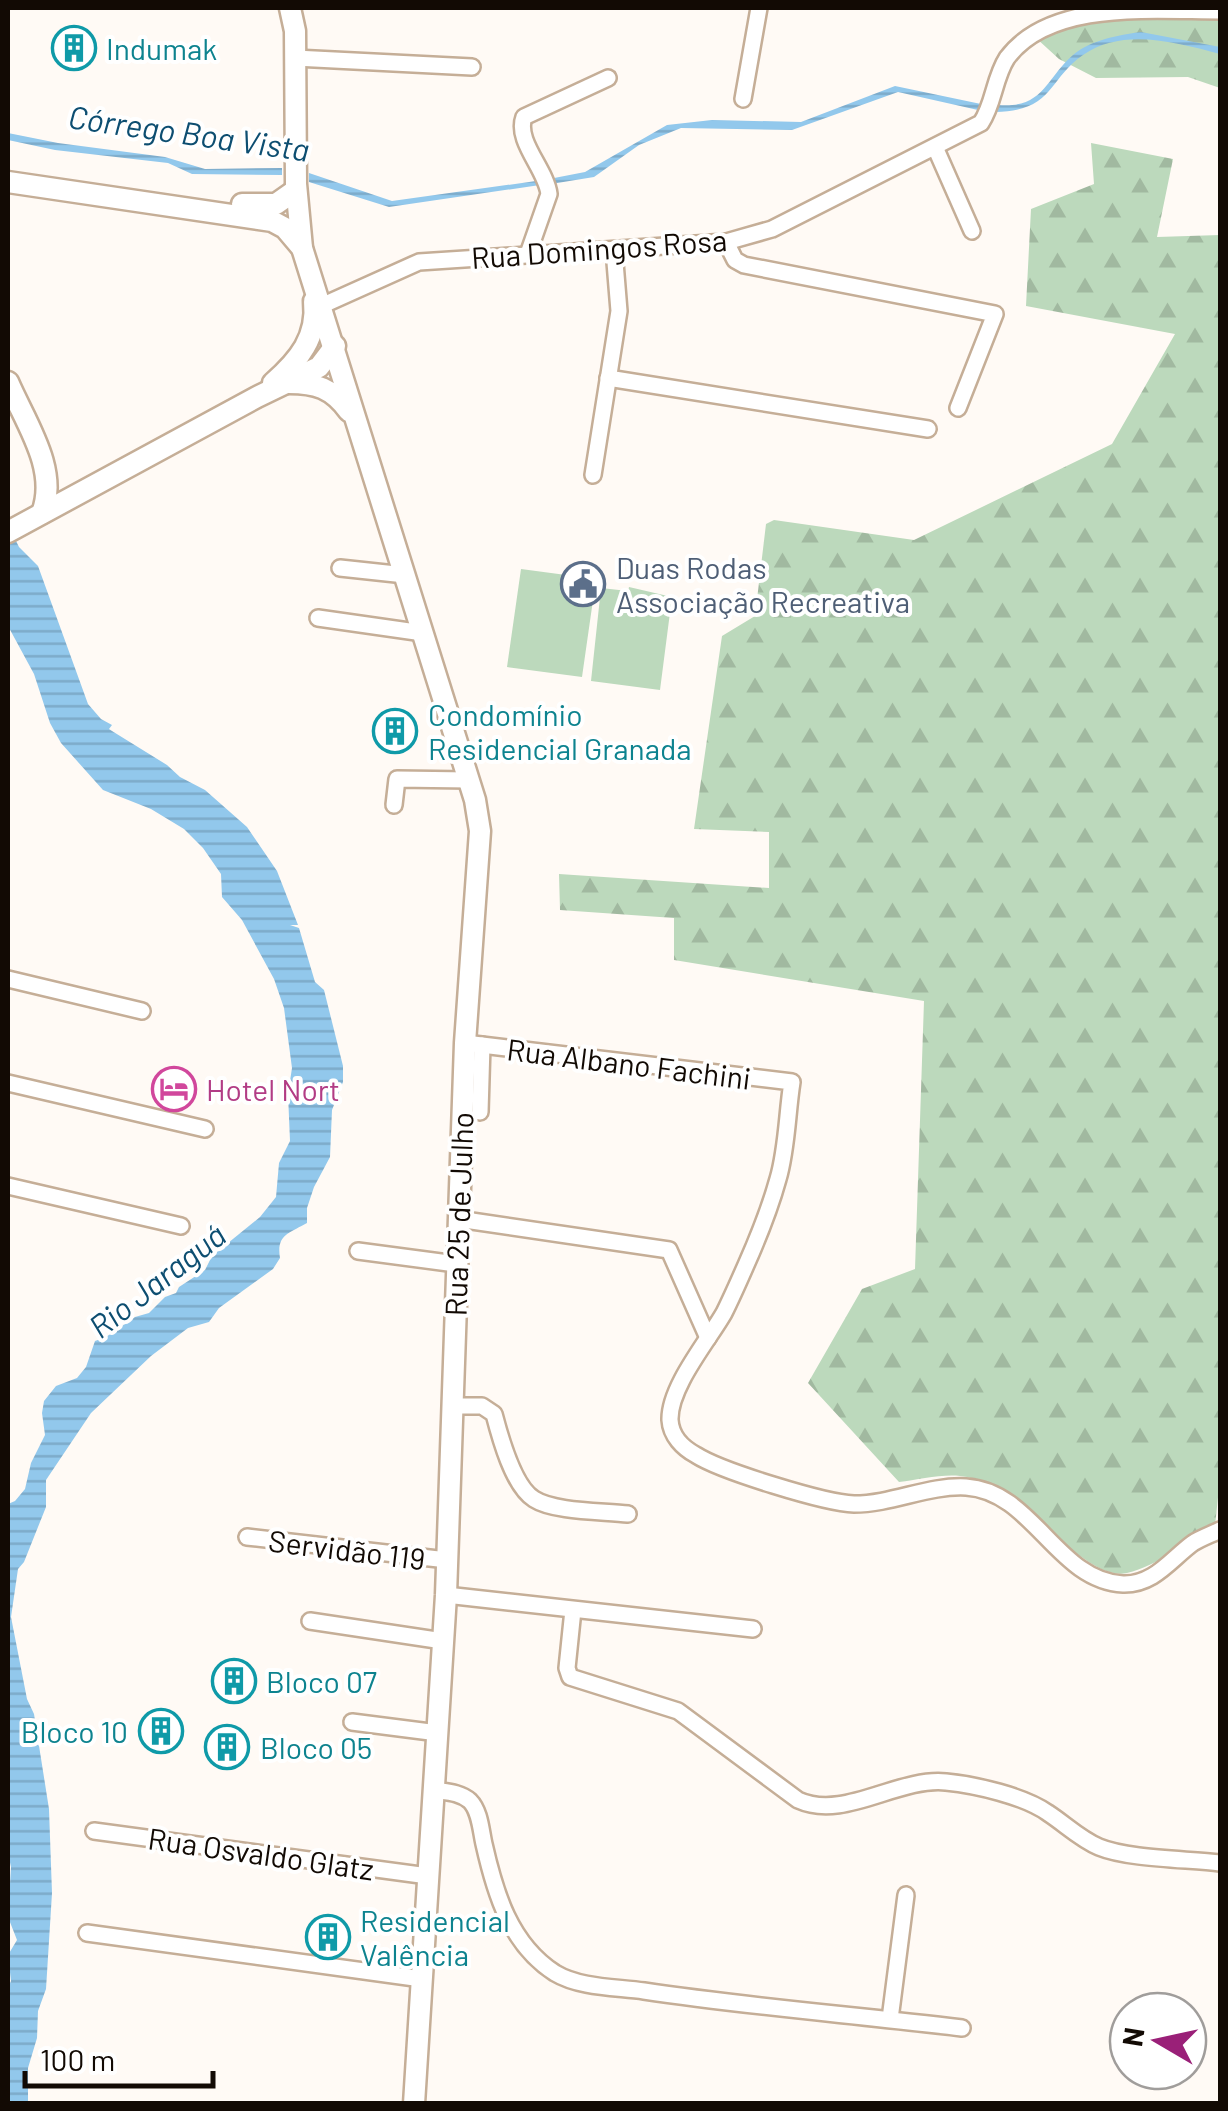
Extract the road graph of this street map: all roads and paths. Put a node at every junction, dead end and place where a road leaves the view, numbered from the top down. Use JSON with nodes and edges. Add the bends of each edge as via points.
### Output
{"nodes":[{"id":1,"x":290,"y":8,"type":"edge"},
{"id":2,"x":759,"y":8,"type":"edge"},
{"id":3,"x":1220,"y":11,"type":"edge"},
{"id":4,"x":295,"y":58,"type":"junction"},
{"id":5,"x":472,"y":67,"type":"dead end"},
{"id":6,"x":608,"y":78,"type":"dead end"},
{"id":7,"x":743,"y":99,"type":"dead end"},
{"id":8,"x":934,"y":147,"type":"junction"},
{"id":9,"x":8,"y":170,"type":"edge"},
{"id":10,"x":8,"y":182,"type":"edge"},
{"id":11,"x":296,"y":182,"type":"junction"},
{"id":12,"x":972,"y":231,"type":"dead end"},
{"id":13,"x":726,"y":242,"type":"junction"},
{"id":14,"x":302,"y":248,"type":"junction"},
{"id":15,"x":614,"y":250,"type":"junction"},
{"id":16,"x":528,"y":254,"type":"junction"},
{"id":17,"x":312,"y":280,"type":"junction"},
{"id":18,"x":321,"y":306,"type":"junction"},
{"id":19,"x":335,"y":346,"type":"junction"},
{"id":20,"x":608,"y":378,"type":"junction"},
{"id":21,"x":8,"y":382,"type":"edge"},
{"id":22,"x":287,"y":383,"type":"junction"},
{"id":23,"x":257,"y":397,"type":"junction"},
{"id":24,"x":958,"y":408,"type":"dead end"},
{"id":25,"x":358,"y":422,"type":"junction"},
{"id":26,"x":928,"y":429,"type":"dead end"},
{"id":27,"x":46,"y":469,"type":"junction"},
{"id":28,"x":593,"y":475,"type":"dead end"},
{"id":29,"x":100,"y":481,"type":"junction"},
{"id":30,"x":37,"y":516,"type":"junction"},
{"id":31,"x":8,"y":532,"type":"edge"},
{"id":32,"x":340,"y":568,"type":"dead end"},
{"id":33,"x":405,"y":575,"type":"junction"},
{"id":34,"x":318,"y":618,"type":"dead end"},
{"id":35,"x":423,"y":633,"type":"junction"},
{"id":36,"x":469,"y":780,"type":"junction"},
{"id":37,"x":394,"y":805,"type":"dead end"},
{"id":38,"x":8,"y":979,"type":"edge"},
{"id":39,"x":142,"y":1011,"type":"dead end"},
{"id":40,"x":474,"y":1044,"type":"junction"},
{"id":41,"x":8,"y":1083,"type":"edge"},
{"id":42,"x":480,"y":1112,"type":"dead end"},
{"id":43,"x":205,"y":1129,"type":"dead end"},
{"id":44,"x":8,"y":1186,"type":"edge"},
{"id":45,"x":458,"y":1218,"type":"junction"},
{"id":46,"x":182,"y":1226,"type":"dead end"},
{"id":47,"x":358,"y":1251,"type":"dead end"},
{"id":48,"x":456,"y":1264,"type":"junction"},
{"id":49,"x":708,"y":1338,"type":"junction"},
{"id":50,"x":451,"y":1406,"type":"junction"},
{"id":51,"x":628,"y":1514,"type":"dead end"},
{"id":52,"x":1220,"y":1530,"type":"edge"},
{"id":53,"x":247,"y":1537,"type":"dead end"},
{"id":54,"x":447,"y":1560,"type":"junction"},
{"id":55,"x":446,"y":1594,"type":"junction"},
{"id":56,"x":573,"y":1610,"type":"junction"},
{"id":57,"x":310,"y":1621,"type":"dead end"},
{"id":58,"x":753,"y":1629,"type":"dead end"},
{"id":59,"x":442,"y":1641,"type":"junction"},
{"id":60,"x":352,"y":1722,"type":"dead end"},
{"id":61,"x":438,"y":1733,"type":"junction"},
{"id":62,"x":434,"y":1790,"type":"junction"},
{"id":63,"x":94,"y":1831,"type":"dead end"},
{"id":64,"x":1220,"y":1864,"type":"edge"},
{"id":65,"x":428,"y":1876,"type":"junction"},
{"id":66,"x":906,"y":1895,"type":"dead end"},
{"id":67,"x":87,"y":1934,"type":"dead end"},
{"id":68,"x":422,"y":1979,"type":"junction"},
{"id":69,"x":890,"y":2019,"type":"junction"},
{"id":70,"x":962,"y":2028,"type":"dead end"},
{"id":71,"x":414,"y":2104,"type":"edge"}],
"edges":[{"from":1,"to":4,"type":"main road","name":"Rua 25 de Julho"},
{"from":2,"to":7,"type":"street"},
{"from":3,"to":8,"type":"street","name":"Rua Domingos Rosa","via":[[1096,10],[1047,24],[1010,53],[984,120]]},
{"from":4,"to":5,"type":"street"},
{"from":4,"to":11,"type":"main road","name":"Rua 25 de Julho"},
{"from":6,"to":16,"type":"street","via":[[524,117],[521,130],[549,194]]},
{"from":8,"to":12,"type":"street"},
{"from":8,"to":13,"type":"street","name":"Rua Domingos Rosa","via":[[772,229]]},
{"from":9,"to":11,"type":"main road","via":[[258,206],[276,204]]},
{"from":10,"to":14,"type":"main road","via":[[272,221]]},
{"from":11,"to":14,"type":"main road","name":"Rua 25 de Julho"},
{"from":13,"to":15,"type":"street","name":"Rua Domingos Rosa"},
{"from":13,"to":24,"type":"street","via":[[744,265],[995,314]]},
{"from":14,"to":17,"type":"main road","name":"Rua 25 de Julho"},
{"from":15,"to":16,"type":"street","name":"Rua Domingos Rosa"},
{"from":15,"to":20,"type":"street","via":[[619,311]]},
{"from":16,"to":18,"type":"street","name":"Rua Domingos Rosa","via":[[419,262]]},
{"from":17,"to":18,"type":"main road","name":"Rua 25 de Julho"},
{"from":17,"to":23,"type":"main road","via":[[315,312],[308,343]]},
{"from":18,"to":19,"type":"main road","name":"Rua 25 de Julho"},
{"from":19,"to":22,"type":"main road","via":[[325,363]]},
{"from":19,"to":25,"type":"main road","name":"Rua 25 de Julho"},
{"from":20,"to":26,"type":"street"},
{"from":20,"to":28,"type":"street"},
{"from":21,"to":27,"type":"main road"},
{"from":22,"to":23,"type":"main road"},
{"from":22,"to":25,"type":"main road","via":[[328,388]]},
{"from":23,"to":29,"type":"main road"},
{"from":25,"to":33,"type":"main road","name":"Rua 25 de Julho"},
{"from":27,"to":29,"type":"main road","via":[[66,480]]},
{"from":27,"to":30,"type":"main road","via":[[48,491]]},
{"from":29,"to":30,"type":"main road"},
{"from":30,"to":31,"type":"main road"},
{"from":32,"to":33,"type":"street"},
{"from":33,"to":35,"type":"main road","name":"Rua 25 de Julho"},
{"from":34,"to":35,"type":"street"},
{"from":35,"to":36,"type":"main road","name":"Rua 25 de Julho"},
{"from":36,"to":37,"type":"street","via":[[396,779]]},
{"from":36,"to":40,"type":"main road","name":"Rua 25 de Julho","via":[[480,831]]},
{"from":38,"to":39,"type":"street"},
{"from":40,"to":42,"type":"street"},
{"from":40,"to":45,"type":"main road","name":"Rua 25 de Julho"},
{"from":40,"to":49,"type":"street","name":"Rua Albano Fachini","via":[[792,1082],[779,1177],[748,1261]]},
{"from":41,"to":43,"type":"street"},
{"from":44,"to":46,"type":"street"},
{"from":45,"to":48,"type":"main road","name":"Rua 25 de Julho"},
{"from":45,"to":49,"type":"street","via":[[669,1250]]},
{"from":47,"to":48,"type":"street"},
{"from":48,"to":50,"type":"main road","name":"Rua 25 de Julho"},
{"from":49,"to":52,"type":"street","via":[[670,1418],[678,1441],[707,1462],[842,1503],[979,1489],[1032,1522],[1081,1572],[1123,1584],[1153,1576]]},
{"from":50,"to":51,"type":"street","via":[[482,1406],[494,1414],[524,1492],[537,1502]]},
{"from":50,"to":54,"type":"main road","name":"Rua 25 de Julho"},
{"from":53,"to":54,"type":"street","name":"Servidão 119"},
{"from":54,"to":55,"type":"main road","name":"Rua 25 de Julho"},
{"from":55,"to":56,"type":"street"},
{"from":55,"to":59,"type":"main road","name":"Rua 25 de Julho"},
{"from":56,"to":58,"type":"street"},
{"from":56,"to":64,"type":"street","via":[[570,1677],[678,1712],[810,1806],[950,1782],[1030,1802],[1099,1847]]},
{"from":57,"to":59,"type":"street"},
{"from":59,"to":61,"type":"main road","name":"Rua 25 de Julho"},
{"from":60,"to":61,"type":"street"},
{"from":61,"to":62,"type":"main road","name":"Rua 25 de Julho"},
{"from":62,"to":65,"type":"main road","name":"Rua 25 de Julho"},
{"from":62,"to":69,"type":"street","via":[[471,1802],[506,1916],[535,1958],[558,1975],[675,1996]]},
{"from":63,"to":65,"type":"street","name":"Rua Osvaldo Glatz"},
{"from":65,"to":68,"type":"main road","name":"Rua 25 de Julho"},
{"from":66,"to":69,"type":"street"},
{"from":67,"to":68,"type":"street"},
{"from":68,"to":71,"type":"main road","name":"Rua 25 de Julho"},
{"from":69,"to":70,"type":"street"}]}
